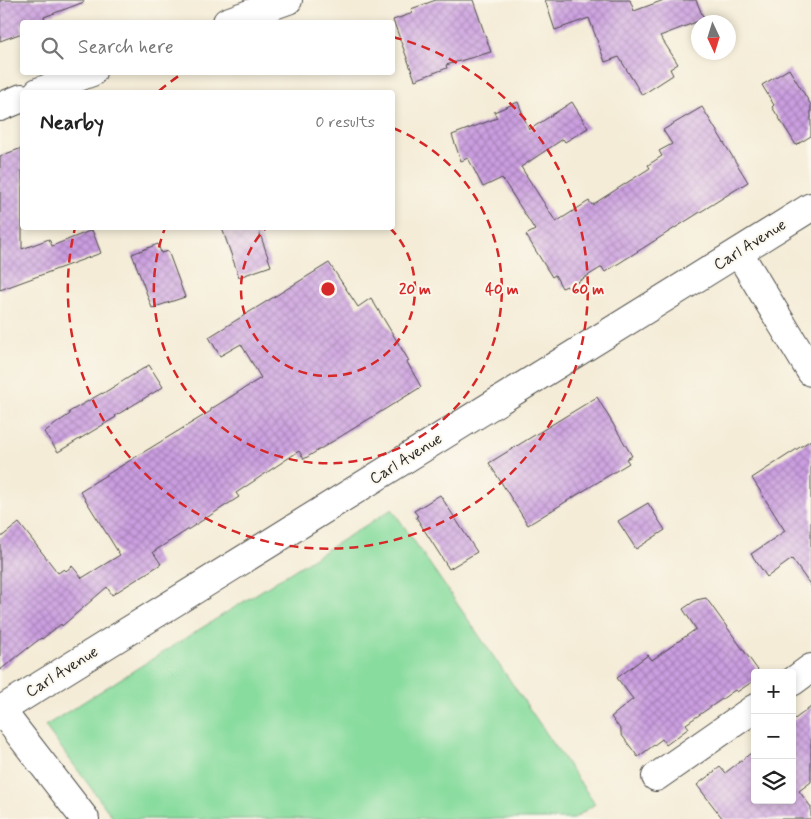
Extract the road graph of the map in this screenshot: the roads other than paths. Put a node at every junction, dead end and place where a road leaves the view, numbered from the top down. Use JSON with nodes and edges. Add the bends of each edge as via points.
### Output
{"nodes":[{"id":1,"x":288,"y":0,"type":"edge"},
{"id":2,"x":233,"y":20,"type":"edge"},
{"id":3,"x":84,"y":75,"type":"edge"},
{"id":4,"x":43,"y":90,"type":"edge"},
{"id":5,"x":20,"y":99,"type":"edge"},
{"id":6,"x":0,"y":107,"type":"edge"},
{"id":7,"x":811,"y":207,"type":"edge"},
{"id":8,"x":739,"y":253,"type":"junction"},
{"id":9,"x":811,"y":372,"type":"edge"},
{"id":10,"x":811,"y":668,"type":"edge"},
{"id":11,"x":796,"y":679,"type":"edge"},
{"id":12,"x":0,"y":709,"type":"edge"},
{"id":13,"x":751,"y":711,"type":"edge"},
{"id":14,"x":656,"y":777,"type":"dead end"},
{"id":15,"x":86,"y":819,"type":"edge"}],
"edges":[{"from":1,"to":2,"type":"street"},
{"from":3,"to":4,"type":"street"},
{"from":5,"to":6,"type":"street"},
{"from":7,"to":8,"type":"street","name":"Carl Avenue"},
{"from":8,"to":9,"type":"street"},
{"from":8,"to":12,"type":"street","name":"Carl Avenue"},
{"from":10,"to":11,"type":"street"},
{"from":12,"to":15,"type":"street"},
{"from":13,"to":14,"type":"street"}]}
